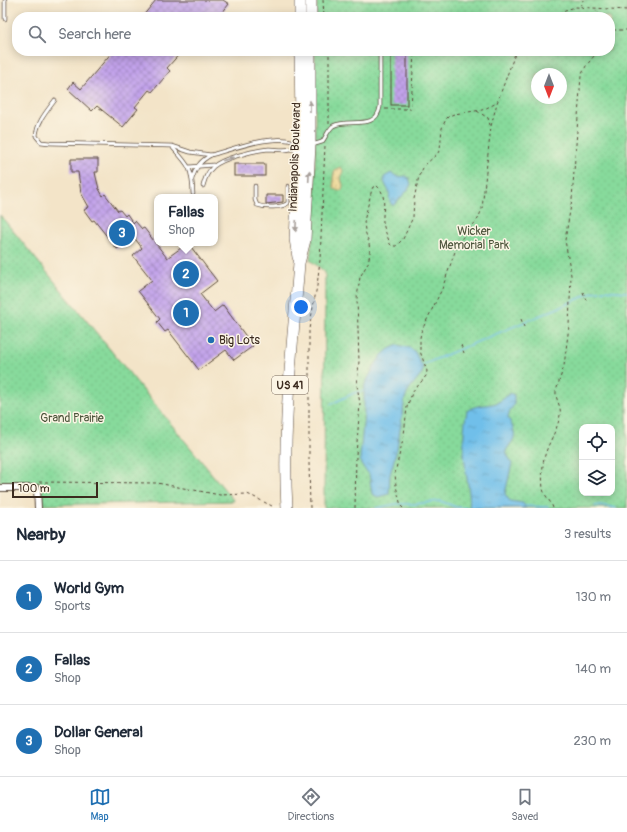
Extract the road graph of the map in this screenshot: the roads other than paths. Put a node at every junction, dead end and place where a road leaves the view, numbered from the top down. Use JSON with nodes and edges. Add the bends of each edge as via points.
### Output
{"nodes":[{"id":1,"x":5,"y":0,"type":"edge"},
{"id":2,"x":300,"y":0,"type":"edge"},
{"id":3,"x":311,"y":0,"type":"edge"},
{"id":4,"x":300,"y":12,"type":"edge"},
{"id":5,"x":311,"y":12,"type":"edge"},
{"id":6,"x":5,"y":19,"type":"dead end"},
{"id":7,"x":300,"y":56,"type":"edge"},
{"id":8,"x":310,"y":56,"type":"edge"},
{"id":9,"x":380,"y":56,"type":"edge"},
{"id":10,"x":55,"y":100,"type":"dead end"},
{"id":11,"x":305,"y":145,"type":"junction"},
{"id":12,"x":172,"y":146,"type":"junction"},
{"id":13,"x":211,"y":155,"type":"junction"},
{"id":14,"x":215,"y":165,"type":"junction"},
{"id":15,"x":189,"y":167,"type":"junction"},
{"id":16,"x":196,"y":167,"type":"junction"},
{"id":17,"x":192,"y":179,"type":"junction"},
{"id":18,"x":203,"y":186,"type":"dead end"},
{"id":19,"x":255,"y":186,"type":"dead end"},
{"id":20,"x":288,"y":186,"type":"dead end"},
{"id":21,"x":193,"y":194,"type":"dead end"},
{"id":22,"x":0,"y":488,"type":"edge"},
{"id":23,"x":38,"y":508,"type":"edge"},
{"id":24,"x":287,"y":508,"type":"edge"}],
"edges":[{"from":1,"to":6,"type":"lane"},
{"from":2,"to":4,"type":"highway"},
{"from":3,"to":5,"type":"highway"},
{"from":7,"to":11,"type":"highway","name":"Indianapolis Boulevard","number":"US 41"},
{"from":11,"to":8,"type":"highway","name":"Indianapolis Boulevard","number":"US 41","one_way":true},
{"from":9,"to":11,"type":"lane","via":[[378,115],[367,122],[335,125],[320,144]]},
{"from":10,"to":12,"type":"lane","via":[[38,127],[36,136],[41,142]]},
{"from":11,"to":13,"type":"lane","via":[[292,140],[266,140]]},
{"from":14,"to":11,"type":"lane","one_way":true,"via":[[253,151],[292,150]]},
{"from":11,"to":24,"type":"highway","name":"Indianapolis Boulevard","number":"US 41","via":[[305,240],[299,263],[286,441]]},
{"from":12,"to":13,"type":"lane"},
{"from":12,"to":15,"type":"lane"},
{"from":13,"to":16,"type":"lane"},
{"from":14,"to":16,"type":"lane"},
{"from":14,"to":18,"type":"lane","via":[[207,174]]},
{"from":15,"to":16,"type":"lane"},
{"from":15,"to":17,"type":"lane"},
{"from":16,"to":17,"type":"lane"},
{"from":17,"to":21,"type":"lane"},
{"from":19,"to":20,"type":"lane","via":[[257,205],[282,206],[288,203]]},
{"from":22,"to":23,"type":"street","via":[[37,488]]}]}
